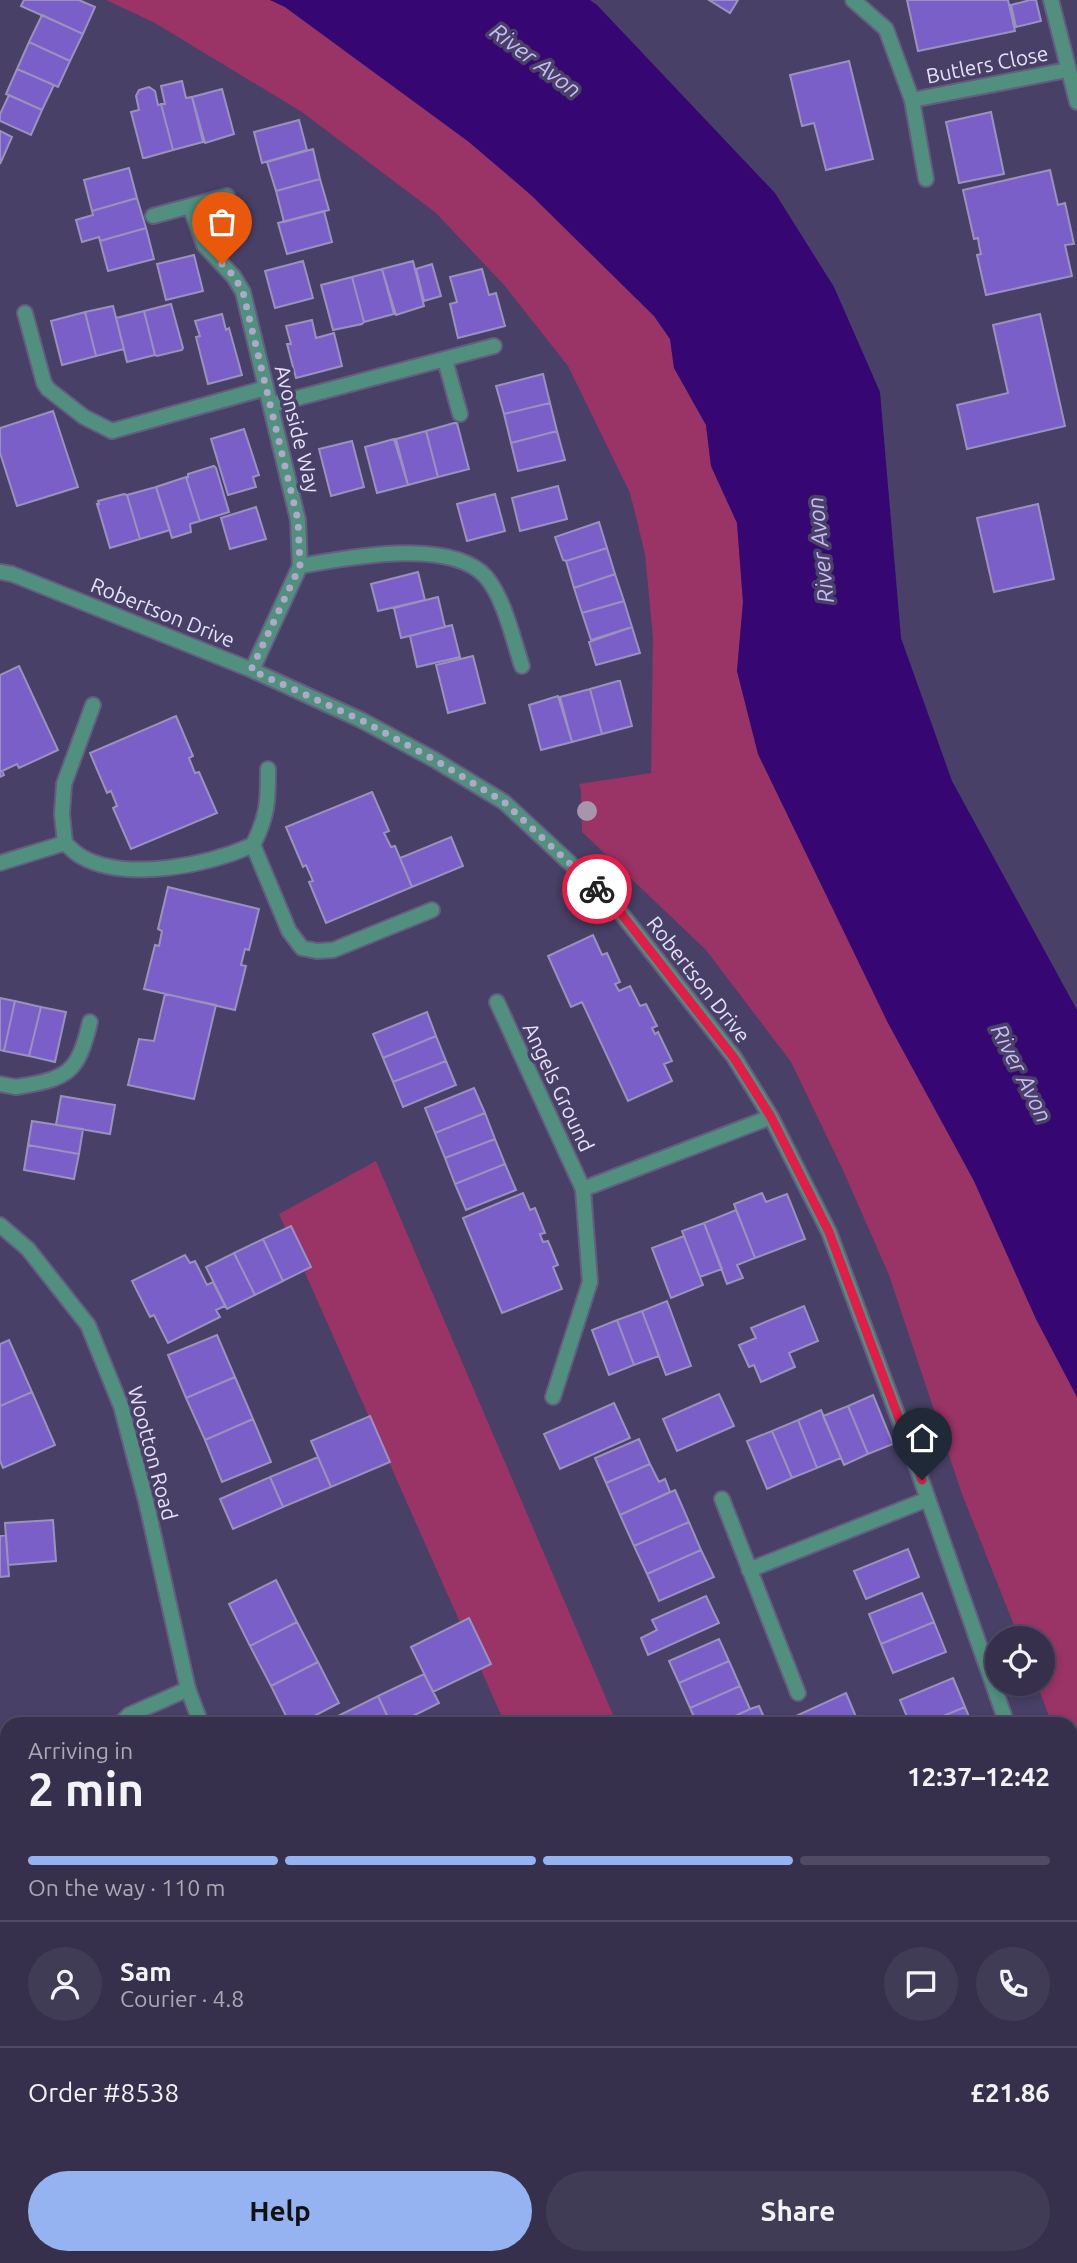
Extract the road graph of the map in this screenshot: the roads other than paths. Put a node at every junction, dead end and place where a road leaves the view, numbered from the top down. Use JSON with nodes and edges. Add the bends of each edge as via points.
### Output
{"nodes":[{"id":1,"x":853,"y":0,"type":"edge"},
{"id":2,"x":1051,"y":0,"type":"edge"},
{"id":3,"x":1068,"y":71,"type":"junction"},
{"id":4,"x":912,"y":100,"type":"junction"},
{"id":5,"x":1077,"y":102,"type":"edge"},
{"id":6,"x":926,"y":180,"type":"dead end"},
{"id":7,"x":227,"y":196,"type":"dead end"},
{"id":8,"x":190,"y":206,"type":"junction"},
{"id":9,"x":153,"y":216,"type":"dead end"},
{"id":10,"x":25,"y":313,"type":"dead end"},
{"id":11,"x":494,"y":346,"type":"dead end"},
{"id":12,"x":445,"y":360,"type":"junction"},
{"id":13,"x":267,"y":388,"type":"junction"},
{"id":14,"x":271,"y":405,"type":"junction"},
{"id":15,"x":460,"y":414,"type":"dead end"},
{"id":16,"x":0,"y":561,"type":"edge"},
{"id":17,"x":300,"y":566,"type":"junction"},
{"id":18,"x":6,"y":573,"type":"edge"},
{"id":19,"x":522,"y":666,"type":"dead end"},
{"id":20,"x":251,"y":670,"type":"junction"},
{"id":21,"x":93,"y":705,"type":"dead end"},
{"id":22,"x":268,"y":769,"type":"dead end"},
{"id":23,"x":65,"y":844,"type":"junction"},
{"id":24,"x":253,"y":845,"type":"junction"},
{"id":25,"x":0,"y":863,"type":"edge"},
{"id":26,"x":432,"y":910,"type":"dead end"},
{"id":27,"x":497,"y":1002,"type":"dead end"},
{"id":28,"x":90,"y":1022,"type":"dead end"},
{"id":29,"x":0,"y":1084,"type":"edge"},
{"id":30,"x":771,"y":1117,"type":"junction"},
{"id":31,"x":583,"y":1189,"type":"junction"},
{"id":32,"x":0,"y":1225,"type":"edge"},
{"id":33,"x":552,"y":1397,"type":"dead end"},
{"id":34,"x":722,"y":1499,"type":"dead end"},
{"id":35,"x":928,"y":1499,"type":"junction"},
{"id":36,"x":749,"y":1570,"type":"junction"},
{"id":37,"x":188,"y":1689,"type":"junction"},
{"id":38,"x":798,"y":1693,"type":"dead end"},
{"id":39,"x":128,"y":1717,"type":"edge"},
{"id":40,"x":198,"y":1717,"type":"edge"},
{"id":41,"x":1005,"y":1717,"type":"edge"}],
"edges":[{"from":1,"to":4,"type":"street","via":[[886,29]]},
{"from":2,"to":3,"type":"street","name":"Butlers Close"},
{"from":3,"to":4,"type":"street","name":"Butlers Close"},
{"from":3,"to":5,"type":"street","name":"Butlers Close"},
{"from":4,"to":6,"type":"street","name":"Butlers Close"},
{"from":7,"to":8,"type":"street"},
{"from":8,"to":9,"type":"street"},
{"from":8,"to":13,"type":"street","name":"Avonside Way","via":[[204,245],[243,292]]},
{"from":10,"to":13,"type":"street","via":[[48,389],[84,417],[112,431]]},
{"from":11,"to":12,"type":"street"},
{"from":12,"to":14,"type":"street"},
{"from":12,"to":15,"type":"street"},
{"from":13,"to":14,"type":"street","name":"Avonside Way"},
{"from":14,"to":17,"type":"street","name":"Avonside Way","via":[[298,520]]},
{"from":16,"to":18,"type":"street","name":"Robertson Drive"},
{"from":17,"to":19,"type":"street","via":[[371,554],[447,556],[466,563],[488,579],[499,597]]},
{"from":17,"to":20,"type":"street","name":"Avonside Way"},
{"from":18,"to":20,"type":"street","name":"Robertson Drive"},
{"from":20,"to":30,"type":"street","name":"Robertson Drive","via":[[361,720],[504,802],[613,903],[734,1058]]},
{"from":21,"to":23,"type":"street","via":[[64,784]]},
{"from":22,"to":24,"type":"street","via":[[265,821]]},
{"from":23,"to":24,"type":"street","via":[[81,857],[106,866],[138,869],[210,860]]},
{"from":23,"to":25,"type":"street"},
{"from":24,"to":26,"type":"street","via":[[289,930],[302,948],[333,950]]},
{"from":27,"to":31,"type":"street","name":"Angels Ground"},
{"from":28,"to":29,"type":"street","via":[[84,1049],[76,1064],[62,1075],[16,1087]]},
{"from":30,"to":31,"type":"street"},
{"from":30,"to":35,"type":"street","name":"Robertson Drive","via":[[829,1232]]},
{"from":31,"to":33,"type":"street","name":"Angels Ground","via":[[590,1282]]},
{"from":32,"to":37,"type":"street","name":"Wootton Road","via":[[28,1249],[88,1325],[121,1406]]},
{"from":34,"to":36,"type":"street"},
{"from":35,"to":36,"type":"street"},
{"from":35,"to":41,"type":"street","name":"Robertson Drive"},
{"from":36,"to":38,"type":"street"},
{"from":37,"to":39,"type":"street"},
{"from":37,"to":40,"type":"street","name":"Wootton Road"}]}
